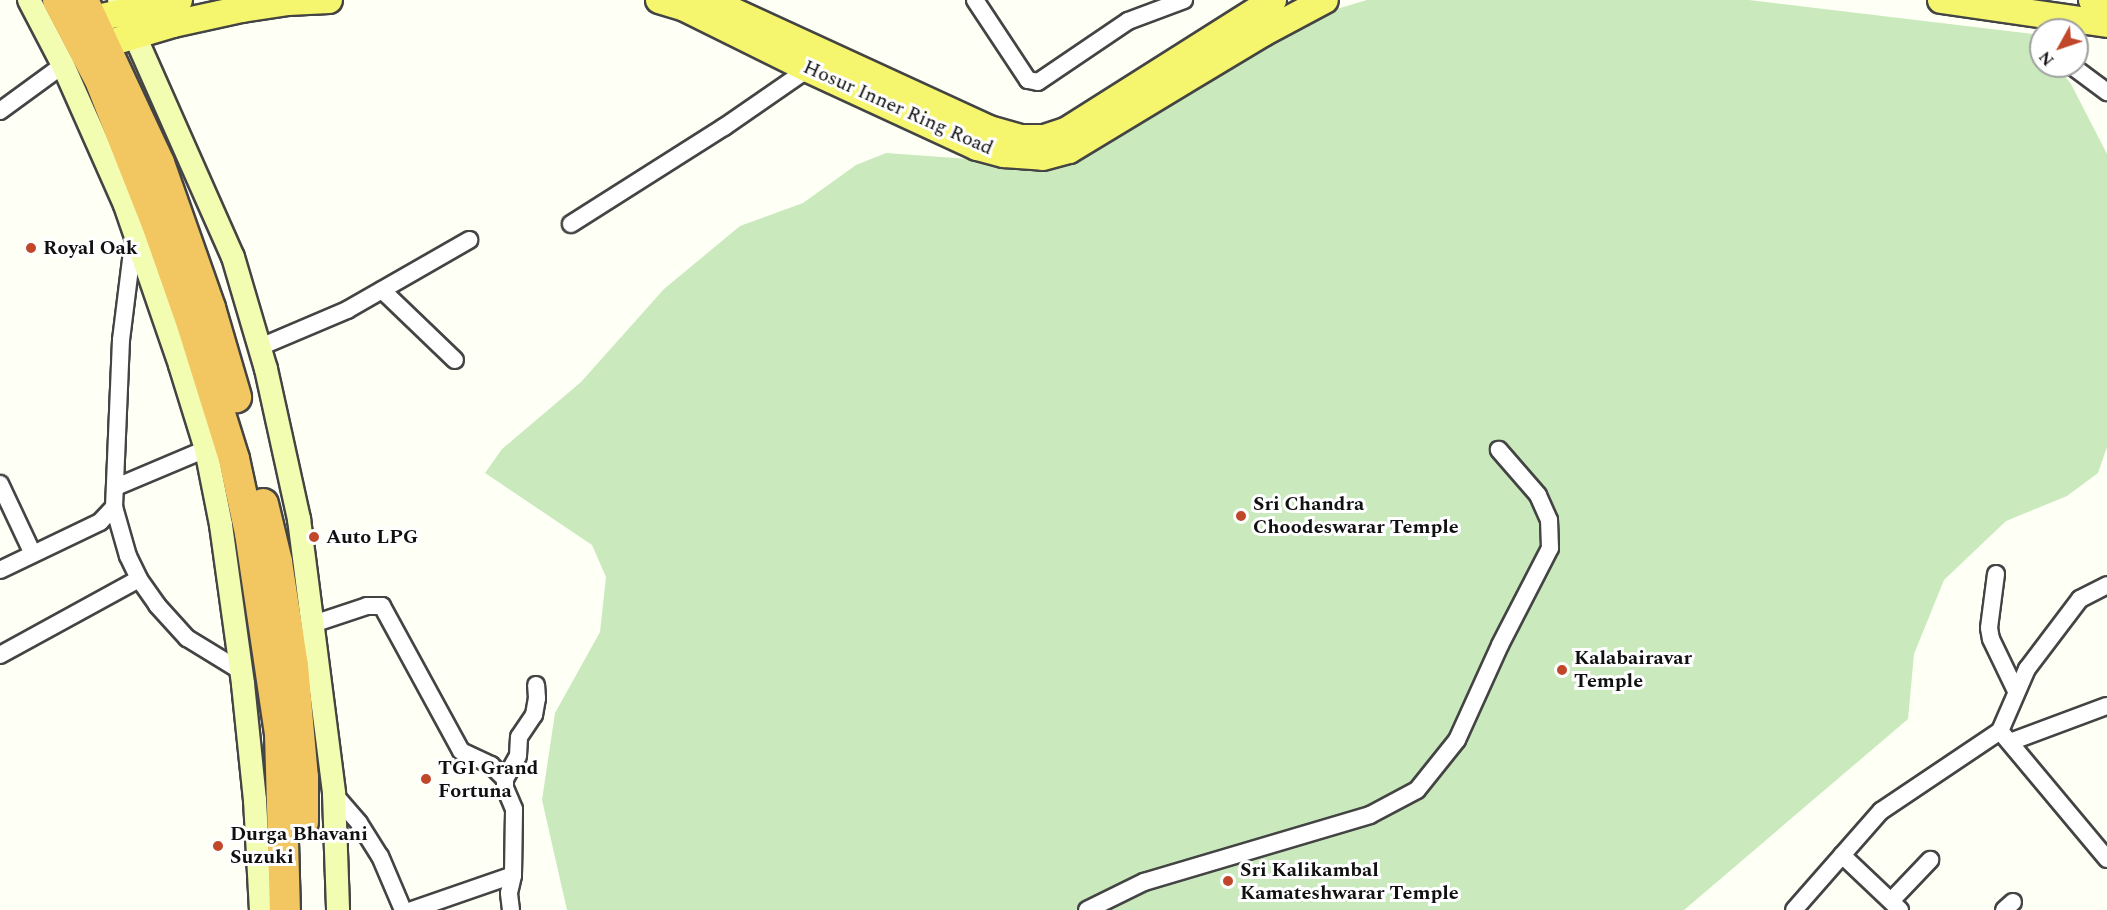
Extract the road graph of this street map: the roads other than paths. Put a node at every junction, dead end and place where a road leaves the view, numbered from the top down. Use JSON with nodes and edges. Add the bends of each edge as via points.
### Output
{"nodes":[{"id":1,"x":29,"y":0,"type":"edge"},
{"id":2,"x":58,"y":0,"type":"edge"},
{"id":3,"x":180,"y":0,"type":"edge"},
{"id":4,"x":329,"y":0,"type":"edge"},
{"id":5,"x":659,"y":0,"type":"edge"},
{"id":6,"x":709,"y":0,"type":"edge"},
{"id":7,"x":975,"y":0,"type":"edge"},
{"id":8,"x":1184,"y":0,"type":"edge"},
{"id":9,"x":1274,"y":0,"type":"edge"},
{"id":10,"x":1325,"y":0,"type":"edge"},
{"id":11,"x":1941,"y":0,"type":"edge"},
{"id":12,"x":2092,"y":0,"type":"edge"},
{"id":13,"x":2107,"y":2,"type":"edge"},
{"id":14,"x":122,"y":6,"type":"edge"},
{"id":15,"x":2030,"y":18,"type":"edge"},
{"id":16,"x":94,"y":21,"type":"edge"},
{"id":17,"x":2089,"y":24,"type":"edge"},
{"id":18,"x":2107,"y":24,"type":"edge"},
{"id":19,"x":136,"y":36,"type":"junction"},
{"id":20,"x":63,"y":64,"type":"junction"},
{"id":21,"x":808,"y":69,"type":"junction"},
{"id":22,"x":2088,"y":78,"type":"edge"},
{"id":23,"x":2107,"y":92,"type":"edge"},
{"id":24,"x":0,"y":111,"type":"edge"},
{"id":25,"x":571,"y":224,"type":"dead end"},
{"id":26,"x":134,"y":231,"type":"junction"},
{"id":27,"x":469,"y":240,"type":"dead end"},
{"id":28,"x":382,"y":290,"type":"junction"},
{"id":29,"x":260,"y":346,"type":"junction"},
{"id":30,"x":455,"y":360,"type":"dead end"},
{"id":31,"x":206,"y":449,"type":"junction"},
{"id":32,"x":1499,"y":450,"type":"dead end"},
{"id":33,"x":0,"y":484,"type":"edge"},
{"id":34,"x":116,"y":487,"type":"junction"},
{"id":35,"x":114,"y":507,"type":"junction"},
{"id":36,"x":33,"y":554,"type":"junction"},
{"id":37,"x":0,"y":570,"type":"edge"},
{"id":38,"x":1996,"y":574,"type":"dead end"},
{"id":39,"x":139,"y":579,"type":"junction"},
{"id":40,"x":2107,"y":585,"type":"edge"},
{"id":41,"x":313,"y":624,"type":"junction"},
{"id":42,"x":0,"y":656,"type":"edge"},
{"id":43,"x":241,"y":671,"type":"junction"},
{"id":44,"x":536,"y":685,"type":"dead end"},
{"id":45,"x":2016,"y":691,"type":"junction"},
{"id":46,"x":2107,"y":706,"type":"edge"},
{"id":47,"x":2005,"y":736,"type":"junction"},
{"id":48,"x":506,"y":779,"type":"junction"},
{"id":49,"x":334,"y":794,"type":"junction"},
{"id":50,"x":1842,"y":855,"type":"junction"},
{"id":51,"x":2107,"y":859,"type":"edge"},
{"id":52,"x":1930,"y":860,"type":"dead end"},
{"id":53,"x":513,"y":875,"type":"junction"},
{"id":54,"x":1895,"y":906,"type":"edge"},
{"id":55,"x":261,"y":910,"type":"edge"},
{"id":56,"x":285,"y":910,"type":"edge"},
{"id":57,"x":303,"y":910,"type":"edge"},
{"id":58,"x":338,"y":910,"type":"edge"},
{"id":59,"x":403,"y":910,"type":"edge"},
{"id":60,"x":412,"y":910,"type":"edge"},
{"id":61,"x":511,"y":910,"type":"edge"},
{"id":62,"x":1087,"y":910,"type":"edge"},
{"id":63,"x":1794,"y":910,"type":"edge"}],
"edges":[{"from":1,"to":20,"type":"street"},
{"from":2,"to":56,"type":"highway","via":[[100,80],[157,224],[234,459],[250,533],[280,734]]},
{"from":3,"to":14,"type":"main road"},
{"from":4,"to":19,"type":"main road","via":[[242,9]]},
{"from":5,"to":21,"type":"main road","name":"Hosur Inner Ring Road","via":[[685,8]]},
{"from":6,"to":9,"type":"main road","name":"Hosur Inner Ring Road","via":[[989,129],[1021,138],[1044,138],[1066,131]]},
{"from":7,"to":8,"type":"street","via":[[1028,80],[1038,82],[1128,21]]},
{"from":10,"to":21,"type":"main road","name":"Hosur Inner Ring Road","via":[[1069,150],[1043,158],[977,147]]},
{"from":11,"to":15,"type":"main road"},
{"from":12,"to":13,"type":"main road"},
{"from":14,"to":16,"type":"main road"},
{"from":14,"to":19,"type":"street"},
{"from":16,"to":19,"type":"main road"},
{"from":16,"to":57,"type":"highway","via":[[159,164],[210,308],[251,451],[277,562],[292,666],[303,777]]},
{"from":17,"to":18,"type":"main road"},
{"from":19,"to":29,"type":"street","via":[[233,257]]},
{"from":20,"to":24,"type":"street"},
{"from":20,"to":26,"type":"street"},
{"from":21,"to":25,"type":"street"},
{"from":22,"to":23,"type":"street"},
{"from":26,"to":31,"type":"street"},
{"from":26,"to":34,"type":"street","via":[[121,340]]},
{"from":27,"to":28,"type":"street"},
{"from":28,"to":29,"type":"street","via":[[347,310]]},
{"from":28,"to":30,"type":"street"},
{"from":29,"to":41,"type":"street","via":[[299,519]]},
{"from":31,"to":34,"type":"street"},
{"from":31,"to":43,"type":"street"},
{"from":32,"to":62,"type":"street","via":[[1538,495],[1549,520],[1550,548],[1457,740],[1417,790],[1370,815],[1144,882]]},
{"from":33,"to":36,"type":"street"},
{"from":34,"to":35,"type":"street"},
{"from":35,"to":36,"type":"street","via":[[100,522]]},
{"from":35,"to":39,"type":"street","via":[[121,537]]},
{"from":36,"to":37,"type":"street"},
{"from":38,"to":45,"type":"street","via":[[1989,628]]},
{"from":39,"to":42,"type":"street"},
{"from":39,"to":43,"type":"street","via":[[187,638]]},
{"from":40,"to":45,"type":"street","via":[[2080,599],[2027,669]]},
{"from":41,"to":48,"type":"street","via":[[367,606],[382,606],[461,751],[491,765]]},
{"from":41,"to":49,"type":"street"},
{"from":43,"to":55,"type":"street","via":[[255,800]]},
{"from":44,"to":48,"type":"street","via":[[534,715],[519,737],[518,756]]},
{"from":45,"to":47,"type":"street"},
{"from":46,"to":47,"type":"street"},
{"from":47,"to":50,"type":"street","via":[[1881,811]]},
{"from":47,"to":51,"type":"street"},
{"from":48,"to":53,"type":"street","via":[[505,788],[514,808]]},
{"from":49,"to":58,"type":"street"},
{"from":49,"to":59,"type":"street","via":[[380,856]]},
{"from":50,"to":54,"type":"street"},
{"from":50,"to":63,"type":"street"},
{"from":52,"to":54,"type":"street"},
{"from":53,"to":60,"type":"street"},
{"from":53,"to":61,"type":"street"}]}
